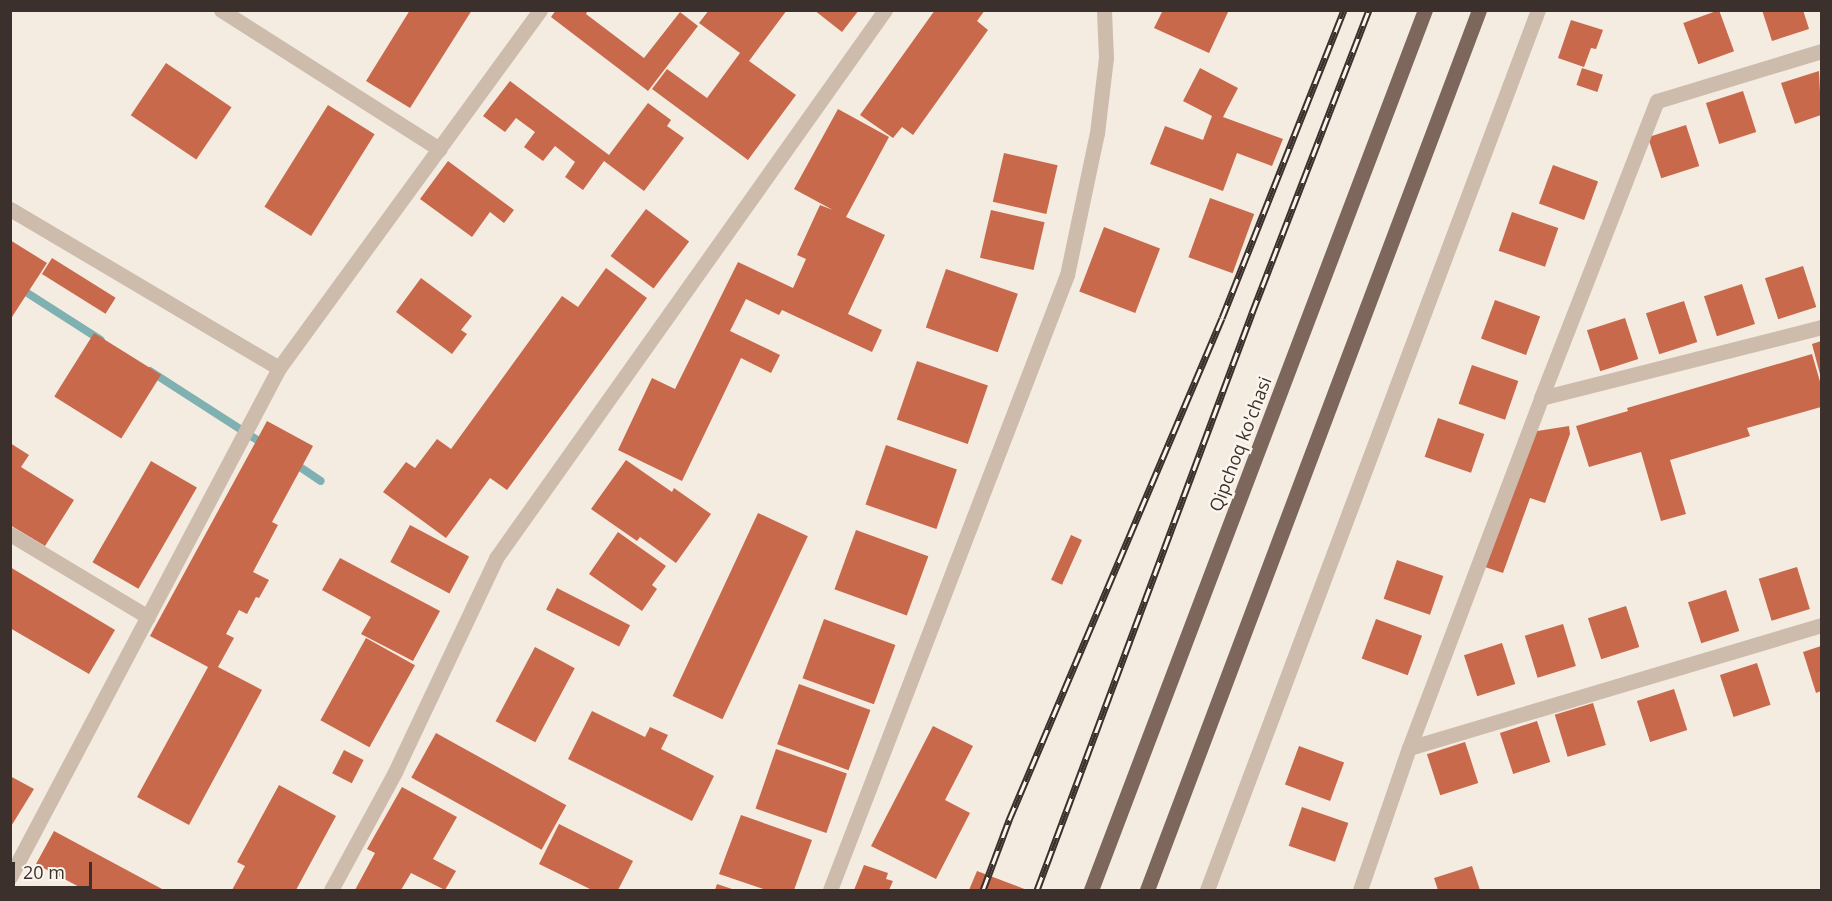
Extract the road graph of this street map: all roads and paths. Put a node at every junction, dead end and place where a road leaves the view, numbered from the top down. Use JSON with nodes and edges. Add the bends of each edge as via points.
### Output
{"nodes":[{"id":1,"x":221,"y":10,"type":"edge"},
{"id":2,"x":540,"y":10,"type":"edge"},
{"id":3,"x":885,"y":10,"type":"edge"},
{"id":4,"x":1104,"y":10,"type":"edge"},
{"id":5,"x":1425,"y":10,"type":"edge"},
{"id":6,"x":1479,"y":10,"type":"edge"},
{"id":7,"x":1538,"y":10,"type":"edge"},
{"id":8,"x":1821,"y":51,"type":"edge"},
{"id":9,"x":439,"y":149,"type":"junction"},
{"id":10,"x":10,"y":209,"type":"edge"},
{"id":11,"x":1821,"y":327,"type":"edge"},
{"id":12,"x":279,"y":369,"type":"junction"},
{"id":13,"x":1541,"y":398,"type":"junction"},
{"id":14,"x":10,"y":534,"type":"edge"},
{"id":15,"x":148,"y":618,"type":"junction"},
{"id":16,"x":1821,"y":625,"type":"edge"},
{"id":17,"x":1409,"y":748,"type":"junction"},
{"id":18,"x":13,"y":868,"type":"edge"},
{"id":19,"x":331,"y":891,"type":"edge"},
{"id":20,"x":830,"y":891,"type":"edge"},
{"id":21,"x":1091,"y":891,"type":"edge"},
{"id":22,"x":1147,"y":891,"type":"edge"},
{"id":23,"x":1207,"y":891,"type":"edge"},
{"id":24,"x":1360,"y":891,"type":"edge"}],
"edges":[{"from":1,"to":9,"type":"street"},
{"from":2,"to":9,"type":"street"},
{"from":3,"to":19,"type":"street","via":[[496,558],[395,771]]},
{"from":4,"to":20,"type":"street","via":[[1106,58],[1097,133],[1068,275]]},
{"from":5,"to":21,"type":"main road","name":"Qipchoq ko'chasi"},
{"from":6,"to":22,"type":"main road"},
{"from":7,"to":23,"type":"street"},
{"from":8,"to":13,"type":"street","via":[[1658,101]]},
{"from":9,"to":12,"type":"street"},
{"from":10,"to":12,"type":"street"},
{"from":11,"to":13,"type":"street"},
{"from":12,"to":15,"type":"street"},
{"from":13,"to":17,"type":"street"},
{"from":14,"to":15,"type":"street"},
{"from":15,"to":18,"type":"street"},
{"from":16,"to":17,"type":"street"},
{"from":17,"to":24,"type":"street"}]}
